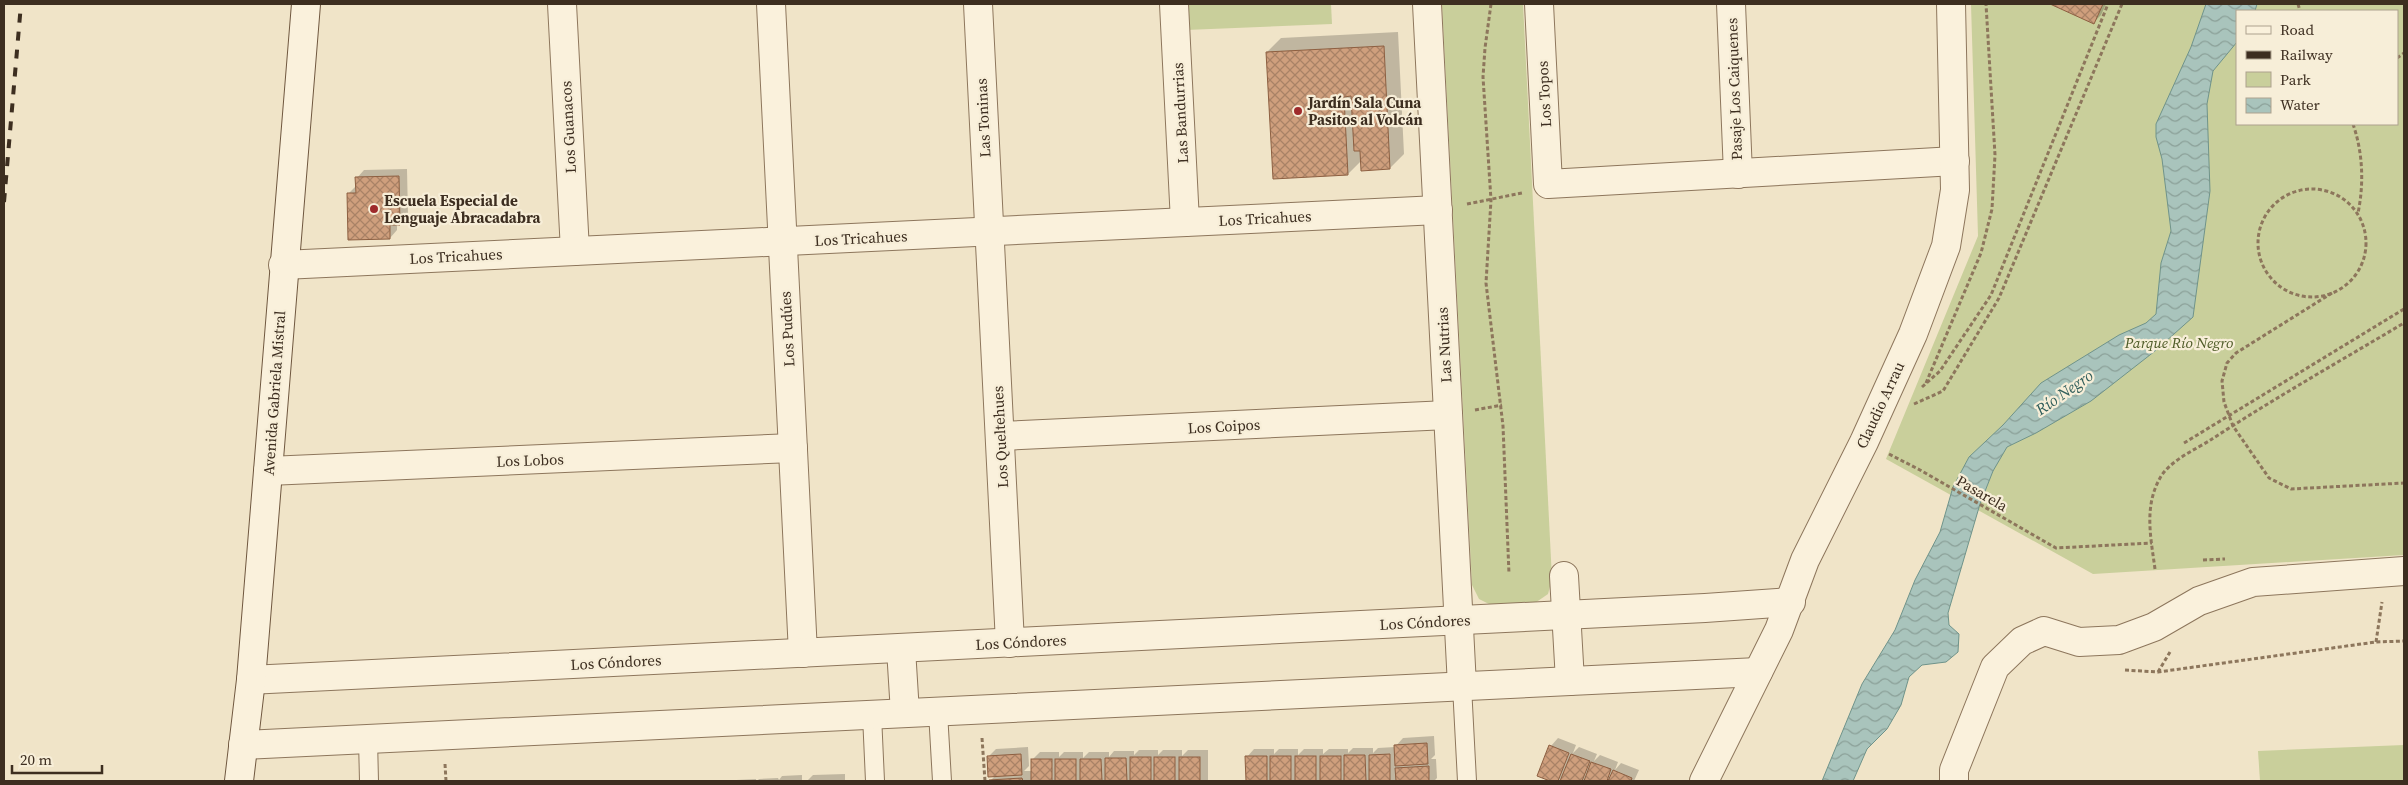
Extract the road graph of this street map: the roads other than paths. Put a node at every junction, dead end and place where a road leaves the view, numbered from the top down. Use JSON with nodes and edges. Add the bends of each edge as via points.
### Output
{"nodes":[{"id":1,"x":306,"y":4,"type":"edge"},
{"id":2,"x":562,"y":4,"type":"edge"},
{"id":3,"x":771,"y":4,"type":"edge"},
{"id":4,"x":978,"y":4,"type":"edge"},
{"id":5,"x":1174,"y":4,"type":"edge"},
{"id":6,"x":1427,"y":4,"type":"edge"},
{"id":7,"x":1539,"y":4,"type":"edge"},
{"id":8,"x":1731,"y":4,"type":"edge"},
{"id":9,"x":1951,"y":4,"type":"edge"},
{"id":10,"x":1955,"y":161,"type":"junction"},
{"id":11,"x":1738,"y":174,"type":"junction"},
{"id":12,"x":1438,"y":210,"type":"junction"},
{"id":13,"x":1185,"y":222,"type":"junction"},
{"id":14,"x":989,"y":231,"type":"junction"},
{"id":15,"x":783,"y":241,"type":"junction"},
{"id":16,"x":575,"y":251,"type":"junction"},
{"id":17,"x":283,"y":265,"type":"junction"},
{"id":18,"x":1448,"y":415,"type":"junction"},
{"id":19,"x":1000,"y":436,"type":"junction"},
{"id":20,"x":793,"y":448,"type":"junction"},
{"id":21,"x":268,"y":471,"type":"junction"},
{"id":22,"x":2395,"y":572,"type":"edge"},
{"id":23,"x":1564,"y":576,"type":"dead end"},
{"id":24,"x":1791,"y":602,"type":"junction"},
{"id":25,"x":1567,"y":615,"type":"junction"},
{"id":26,"x":1458,"y":620,"type":"junction"},
{"id":27,"x":1010,"y":643,"type":"junction"},
{"id":28,"x":901,"y":648,"type":"junction"},
{"id":29,"x":803,"y":654,"type":"junction"},
{"id":30,"x":1758,"y":672,"type":"junction"},
{"id":31,"x":250,"y":680,"type":"junction"},
{"id":32,"x":1570,"y":681,"type":"junction"},
{"id":33,"x":1462,"y":686,"type":"junction"},
{"id":34,"x":938,"y":712,"type":"junction"},
{"id":35,"x":905,"y":713,"type":"junction"},
{"id":36,"x":872,"y":714,"type":"junction"},
{"id":37,"x":368,"y":739,"type":"junction"},
{"id":38,"x":243,"y":745,"type":"junction"},
{"id":39,"x":239,"y":781,"type":"edge"},
{"id":40,"x":369,"y":781,"type":"edge"},
{"id":41,"x":875,"y":781,"type":"edge"},
{"id":42,"x":942,"y":781,"type":"edge"},
{"id":43,"x":1466,"y":781,"type":"edge"},
{"id":44,"x":1704,"y":781,"type":"edge"},
{"id":45,"x":1954,"y":781,"type":"edge"}],
"edges":[{"from":1,"to":17,"type":"street","name":"Avenida Gabriela Mistral"},
{"from":2,"to":16,"type":"street","name":"Los Guanacos"},
{"from":3,"to":15,"type":"street","name":"Los Pudúes"},
{"from":4,"to":14,"type":"street","name":"Las Toninas"},
{"from":5,"to":13,"type":"street","name":"Las Bandurrias"},
{"from":6,"to":12,"type":"street","name":"Las Nutrias"},
{"from":7,"to":11,"type":"street","name":"Los Topos","via":[[1548,184]]},
{"from":8,"to":11,"type":"street","name":"Pasaje Los Caiquenes"},
{"from":9,"to":10,"type":"street","name":"Claudio Arrau"},
{"from":10,"to":11,"type":"street"},
{"from":10,"to":24,"type":"street","name":"Claudio Arrau","via":[[1955,190],[1946,246],[1913,334],[1805,560]]},
{"from":12,"to":13,"type":"street","name":"Los Tricahues"},
{"from":12,"to":18,"type":"street","name":"Las Nutrias"},
{"from":13,"to":14,"type":"street","name":"Los Tricahues"},
{"from":14,"to":15,"type":"street","name":"Los Tricahues"},
{"from":14,"to":19,"type":"street","name":"Los Queltehues"},
{"from":15,"to":16,"type":"street","name":"Los Tricahues"},
{"from":15,"to":20,"type":"street","name":"Los Pudúes"},
{"from":16,"to":17,"type":"street","name":"Los Tricahues"},
{"from":17,"to":21,"type":"street","name":"Avenida Gabriela Mistral"},
{"from":18,"to":19,"type":"street","name":"Los Coipos"},
{"from":18,"to":26,"type":"street","name":"Las Nutrias"},
{"from":19,"to":27,"type":"street","name":"Los Queltehues"},
{"from":20,"to":21,"type":"street","name":"Los Lobos"},
{"from":20,"to":29,"type":"street","name":"Los Pudúes"},
{"from":21,"to":31,"type":"street","name":"Avenida Gabriela Mistral"},
{"from":22,"to":45,"type":"street","via":[[2253,582],[2199,601],[2154,627],[2119,640],[2079,642],[2044,631],[2022,641],[1995,667],[1954,770]]},
{"from":23,"to":25,"type":"street"},
{"from":24,"to":25,"type":"street","name":"Los Cóndores"},
{"from":24,"to":30,"type":"street","name":"Claudio Arrau"},
{"from":25,"to":26,"type":"street","name":"Los Cóndores"},
{"from":25,"to":32,"type":"street"},
{"from":26,"to":27,"type":"street","name":"Los Cóndores"},
{"from":26,"to":33,"type":"street","name":"Las Nutrias"},
{"from":27,"to":28,"type":"street","name":"Los Cóndores"},
{"from":28,"to":29,"type":"street","name":"Los Cóndores"},
{"from":28,"to":35,"type":"street"},
{"from":29,"to":31,"type":"street","name":"Los Cóndores"},
{"from":30,"to":32,"type":"street"},
{"from":30,"to":44,"type":"street","name":"Claudio Arrau"},
{"from":31,"to":38,"type":"street","name":"Avenida Gabriela Mistral"},
{"from":32,"to":33,"type":"street"},
{"from":33,"to":34,"type":"street"},
{"from":33,"to":43,"type":"lane"},
{"from":34,"to":35,"type":"street"},
{"from":34,"to":42,"type":"lane"},
{"from":35,"to":36,"type":"street"},
{"from":36,"to":37,"type":"street"},
{"from":36,"to":41,"type":"lane"},
{"from":37,"to":38,"type":"street"},
{"from":37,"to":40,"type":"lane"},
{"from":38,"to":39,"type":"street","name":"Avenida Gabriela Mistral"}]}
